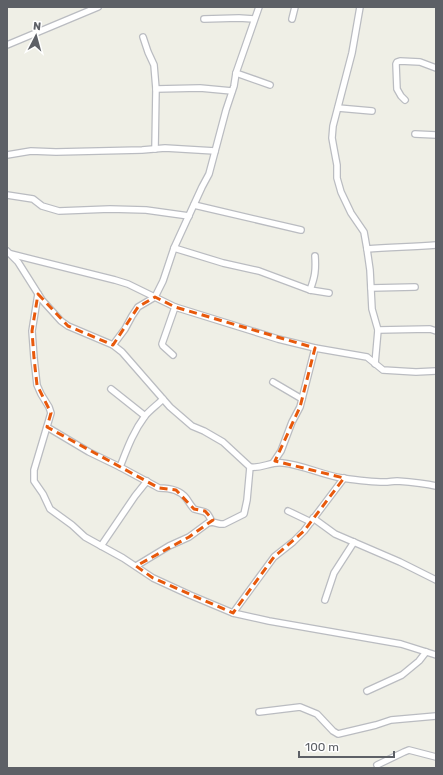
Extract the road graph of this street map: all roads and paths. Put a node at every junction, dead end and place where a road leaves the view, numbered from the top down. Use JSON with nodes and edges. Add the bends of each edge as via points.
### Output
{"nodes":[{"id":1,"x":98,"y":7,"type":"edge"},
{"id":2,"x":259,"y":7,"type":"edge"},
{"id":3,"x":295,"y":7,"type":"edge"},
{"id":4,"x":360,"y":7,"type":"edge"},
{"id":5,"x":292,"y":18,"type":"dead end"},
{"id":6,"x":204,"y":19,"type":"dead end"},
{"id":7,"x":254,"y":19,"type":"junction"},
{"id":8,"x":143,"y":37,"type":"dead end"},
{"id":9,"x":7,"y":45,"type":"edge"},
{"id":10,"x":436,"y":68,"type":"edge"},
{"id":11,"x":236,"y":73,"type":"junction"},
{"id":12,"x":270,"y":85,"type":"dead end"},
{"id":13,"x":156,"y":89,"type":"junction"},
{"id":14,"x":232,"y":91,"type":"junction"},
{"id":15,"x":405,"y":100,"type":"dead end"},
{"id":16,"x":338,"y":108,"type":"junction"},
{"id":17,"x":372,"y":111,"type":"dead end"},
{"id":18,"x":415,"y":134,"type":"dead end"},
{"id":19,"x":436,"y":135,"type":"edge"},
{"id":20,"x":155,"y":149,"type":"junction"},
{"id":21,"x":215,"y":151,"type":"junction"},
{"id":22,"x":7,"y":155,"type":"edge"},
{"id":23,"x":7,"y":195,"type":"edge"},
{"id":24,"x":194,"y":205,"type":"junction"},
{"id":25,"x":189,"y":216,"type":"junction"},
{"id":26,"x":301,"y":230,"type":"dead end"},
{"id":27,"x":436,"y":245,"type":"edge"},
{"id":28,"x":174,"y":248,"type":"junction"},
{"id":29,"x":367,"y":249,"type":"junction"},
{"id":30,"x":9,"y":253,"type":"edge"},
{"id":31,"x":315,"y":256,"type":"dead end"},
{"id":32,"x":415,"y":287,"type":"dead end"},
{"id":33,"x":371,"y":288,"type":"junction"},
{"id":34,"x":310,"y":290,"type":"junction"},
{"id":35,"x":329,"y":293,"type":"dead end"},
{"id":36,"x":38,"y":294,"type":"junction"},
{"id":37,"x":155,"y":297,"type":"junction"},
{"id":38,"x":175,"y":308,"type":"junction"},
{"id":39,"x":378,"y":330,"type":"junction"},
{"id":40,"x":436,"y":331,"type":"edge"},
{"id":41,"x":113,"y":345,"type":"junction"},
{"id":42,"x":315,"y":348,"type":"junction"},
{"id":43,"x":173,"y":355,"type":"dead end"},
{"id":44,"x":375,"y":364,"type":"junction"},
{"id":45,"x":436,"y":371,"type":"edge"},
{"id":46,"x":273,"y":382,"type":"dead end"},
{"id":47,"x":111,"y":389,"type":"dead end"},
{"id":48,"x":163,"y":399,"type":"junction"},
{"id":49,"x":302,"y":399,"type":"junction"},
{"id":50,"x":145,"y":416,"type":"junction"},
{"id":51,"x":47,"y":427,"type":"junction"},
{"id":52,"x":273,"y":463,"type":"junction"},
{"id":53,"x":250,"y":466,"type":"junction"},
{"id":54,"x":120,"y":467,"type":"junction"},
{"id":55,"x":344,"y":478,"type":"junction"},
{"id":56,"x":147,"y":481,"type":"junction"},
{"id":57,"x":436,"y":486,"type":"edge"},
{"id":58,"x":288,"y":510,"type":"dead end"},
{"id":59,"x":312,"y":520,"type":"junction"},
{"id":60,"x":212,"y":522,"type":"junction"},
{"id":61,"x":354,"y":542,"type":"junction"},
{"id":62,"x":101,"y":546,"type":"junction"},
{"id":63,"x":136,"y":566,"type":"junction"},
{"id":64,"x":436,"y":580,"type":"edge"},
{"id":65,"x":325,"y":600,"type":"dead end"},
{"id":66,"x":233,"y":613,"type":"junction"},
{"id":67,"x":426,"y":652,"type":"junction"},
{"id":68,"x":436,"y":655,"type":"edge"},
{"id":69,"x":367,"y":691,"type":"dead end"},
{"id":70,"x":259,"y":712,"type":"dead end"},
{"id":71,"x":436,"y":716,"type":"edge"},
{"id":72,"x":436,"y":757,"type":"edge"},
{"id":73,"x":376,"y":765,"type":"dead end"}],
"edges":[{"from":1,"to":9,"type":"street"},
{"from":2,"to":7,"type":"street"},
{"from":3,"to":5,"type":"street"},
{"from":4,"to":16,"type":"street"},
{"from":6,"to":7,"type":"street"},
{"from":7,"to":11,"type":"street"},
{"from":8,"to":13,"type":"street","via":[[154,65]]},
{"from":10,"to":15,"type":"street","via":[[420,62],[397,62],[398,89]]},
{"from":11,"to":12,"type":"street"},
{"from":11,"to":14,"type":"street"},
{"from":13,"to":14,"type":"street","via":[[200,88]]},
{"from":13,"to":20,"type":"street"},
{"from":14,"to":21,"type":"street"},
{"from":16,"to":17,"type":"street"},
{"from":16,"to":29,"type":"street","via":[[332,138],[338,178],[341,192],[351,213],[364,232]]},
{"from":18,"to":19,"type":"street"},
{"from":20,"to":21,"type":"street"},
{"from":20,"to":22,"type":"street","via":[[31,151]]},
{"from":21,"to":24,"type":"street","via":[[209,174]]},
{"from":23,"to":25,"type":"street","via":[[33,199],[42,206],[59,211],[146,210]]},
{"from":24,"to":25,"type":"street"},
{"from":24,"to":26,"type":"street"},
{"from":25,"to":28,"type":"street"},
{"from":27,"to":29,"type":"street"},
{"from":28,"to":34,"type":"street","via":[[260,271]]},
{"from":28,"to":37,"type":"street"},
{"from":29,"to":33,"type":"street"},
{"from":30,"to":36,"type":"street","via":[[18,262]]},
{"from":30,"to":37,"type":"street","via":[[115,280]]},
{"from":31,"to":34,"type":"street","via":[[315,279]]},
{"from":32,"to":33,"type":"street"},
{"from":33,"to":39,"type":"street","via":[[372,309]]},
{"from":34,"to":35,"type":"street"},
{"from":36,"to":41,"type":"street","via":[[68,326]]},
{"from":36,"to":51,"type":"street","via":[[32,331],[38,385],[51,413]]},
{"from":37,"to":38,"type":"street"},
{"from":37,"to":41,"type":"street","via":[[138,307]]},
{"from":38,"to":42,"type":"street"},
{"from":38,"to":43,"type":"street","via":[[162,344]]},
{"from":39,"to":40,"type":"street"},
{"from":39,"to":44,"type":"street"},
{"from":41,"to":48,"type":"street"},
{"from":42,"to":44,"type":"street","via":[[367,358]]},
{"from":42,"to":49,"type":"street"},
{"from":44,"to":45,"type":"street","via":[[383,370]]},
{"from":46,"to":49,"type":"street"},
{"from":47,"to":50,"type":"street"},
{"from":48,"to":50,"type":"street"},
{"from":48,"to":53,"type":"street","via":[[192,426],[223,442]]},
{"from":49,"to":52,"type":"street"},
{"from":50,"to":54,"type":"street","via":[[131,439]]},
{"from":51,"to":54,"type":"street"},
{"from":51,"to":62,"type":"street","via":[[34,470],[34,481],[50,509],[85,537]]},
{"from":52,"to":53,"type":"street","via":[[255,468]]},
{"from":52,"to":55,"type":"street","via":[[284,463]]},
{"from":53,"to":60,"type":"street","via":[[244,514],[224,524]]},
{"from":54,"to":56,"type":"street"},
{"from":55,"to":57,"type":"street"},
{"from":55,"to":59,"type":"street"},
{"from":56,"to":60,"type":"street","via":[[159,488],[176,490],[186,497],[194,509],[206,512]]},
{"from":56,"to":62,"type":"street"},
{"from":58,"to":59,"type":"street"},
{"from":59,"to":61,"type":"street"},
{"from":59,"to":66,"type":"street","via":[[293,542],[274,557]]},
{"from":60,"to":63,"type":"street"},
{"from":61,"to":64,"type":"street"},
{"from":61,"to":65,"type":"street","via":[[334,573]]},
{"from":62,"to":63,"type":"street"},
{"from":63,"to":66,"type":"street","via":[[152,578]]},
{"from":66,"to":67,"type":"street","via":[[401,644]]},
{"from":67,"to":68,"type":"street"},
{"from":67,"to":69,"type":"street","via":[[402,675]]},
{"from":70,"to":71,"type":"street","via":[[300,707],[317,714],[338,734],[391,720]]},
{"from":72,"to":73,"type":"street","via":[[409,750]]}]}
